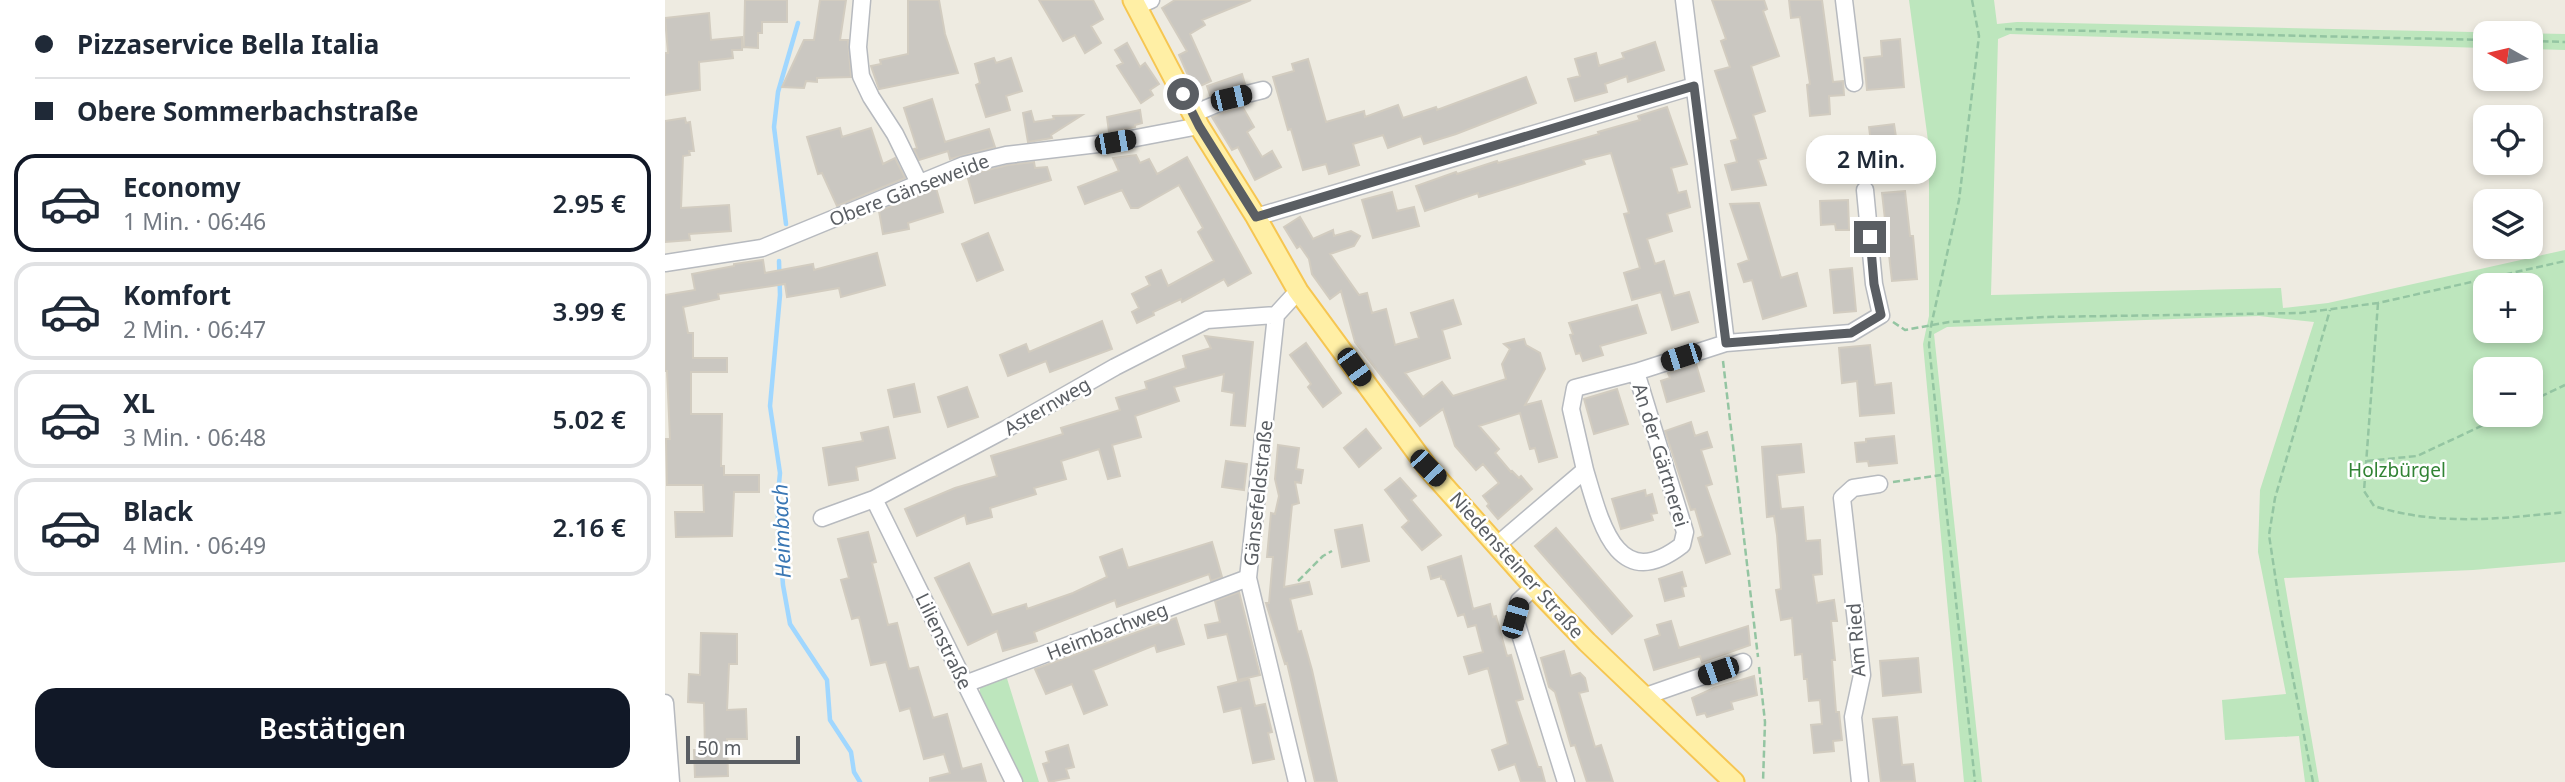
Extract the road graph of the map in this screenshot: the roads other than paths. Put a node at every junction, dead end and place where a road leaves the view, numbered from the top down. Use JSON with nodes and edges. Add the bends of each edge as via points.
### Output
{"nodes":[{"id":1,"x":862,"y":0,"type":"edge"},
{"id":2,"x":1684,"y":0,"type":"edge"},
{"id":3,"x":1844,"y":0,"type":"edge"},
{"id":4,"x":1140,"y":2,"type":"edge"},
{"id":5,"x":1854,"y":83,"type":"dead end"},
{"id":6,"x":1694,"y":86,"type":"junction"},
{"id":7,"x":1263,"y":90,"type":"dead end"},
{"id":8,"x":1196,"y":120,"type":"junction"},
{"id":9,"x":920,"y":185,"type":"junction"},
{"id":10,"x":1865,"y":190,"type":"dead end"},
{"id":11,"x":1256,"y":217,"type":"junction"},
{"id":12,"x":665,"y":263,"type":"edge"},
{"id":13,"x":1298,"y":291,"type":"junction"},
{"id":14,"x":1276,"y":315,"type":"junction"},
{"id":15,"x":1726,"y":343,"type":"junction"},
{"id":16,"x":1636,"y":372,"type":"junction"},
{"id":17,"x":1585,"y":470,"type":"junction"},
{"id":18,"x":1879,"y":484,"type":"road end"},
{"id":19,"x":874,"y":499,"type":"junction"},
{"id":20,"x":822,"y":518,"type":"dead end"},
{"id":21,"x":1497,"y":545,"type":"junction"},
{"id":22,"x":1248,"y":578,"type":"junction"},
{"id":23,"x":1534,"y":587,"type":"junction"},
{"id":24,"x":1743,"y":662,"type":"dead end"},
{"id":25,"x":965,"y":684,"type":"junction"},
{"id":26,"x":1643,"y":697,"type":"junction"},
{"id":27,"x":665,"y":703,"type":"edge"},
{"id":28,"x":671,"y":782,"type":"edge"},
{"id":29,"x":1014,"y":782,"type":"edge"},
{"id":30,"x":1297,"y":782,"type":"edge"},
{"id":31,"x":1566,"y":782,"type":"edge"},
{"id":32,"x":1734,"y":782,"type":"edge"},
{"id":33,"x":1860,"y":782,"type":"edge"}],
"edges":[{"from":1,"to":9,"type":"street","via":[[861,76]]},
{"from":2,"to":6,"type":"street"},
{"from":3,"to":5,"type":"street"},
{"from":4,"to":8,"type":"main road","name":"Niedensteiner Straße"},
{"from":6,"to":11,"type":"street"},
{"from":6,"to":15,"type":"street"},
{"from":7,"to":8,"type":"street","name":"Obere Gänseweide","via":[[1231,98]]},
{"from":8,"to":9,"type":"street","name":"Obere Gänseweide","via":[[1115,142],[1006,155],[964,165]]},
{"from":8,"to":11,"type":"main road","name":"Niedensteiner Straße"},
{"from":9,"to":12,"type":"street","name":"Obere Gänseweide","via":[[762,248]]},
{"from":10,"to":15,"type":"street","name":"An der Gärtnerei","via":[[1881,315],[1851,333]]},
{"from":11,"to":13,"type":"main road","name":"Niedensteiner Straße"},
{"from":13,"to":14,"type":"street"},
{"from":13,"to":21,"type":"main road","name":"Niedensteiner Straße","via":[[1428,468]]},
{"from":14,"to":19,"type":"street","name":"Asternweg","via":[[1207,320]]},
{"from":14,"to":22,"type":"street","name":"Gänsefeldstraße"},
{"from":15,"to":16,"type":"street","name":"An der Gärtnerei"},
{"from":16,"to":17,"type":"street","name":"An der Gärtnerei","via":[[1575,388],[1571,410]]},
{"from":16,"to":17,"type":"street","name":"An der Gärtnerei","via":[[1685,532],[1682,545],[1654,562],[1625,558],[1600,520]]},
{"from":17,"to":21,"type":"street"},
{"from":18,"to":33,"type":"street","name":"Am Ried","via":[[1853,488],[1842,498],[1862,675],[1853,717]]},
{"from":19,"to":20,"type":"street","name":"Asternweg"},
{"from":19,"to":25,"type":"street","name":"Lilienstraße"},
{"from":21,"to":23,"type":"main road","name":"Niedensteiner Straße"},
{"from":22,"to":25,"type":"street","name":"Heimbachweg"},
{"from":22,"to":30,"type":"street","name":"Gänsefeldstraße"},
{"from":23,"to":26,"type":"main road","name":"Niedensteiner Straße"},
{"from":23,"to":31,"type":"street","via":[[1520,601],[1515,618]]},
{"from":24,"to":26,"type":"street"},
{"from":25,"to":29,"type":"street","name":"Lilienstraße"},
{"from":26,"to":32,"type":"main road","name":"Niedensteiner Straße"},
{"from":27,"to":28,"type":"street"}]}
